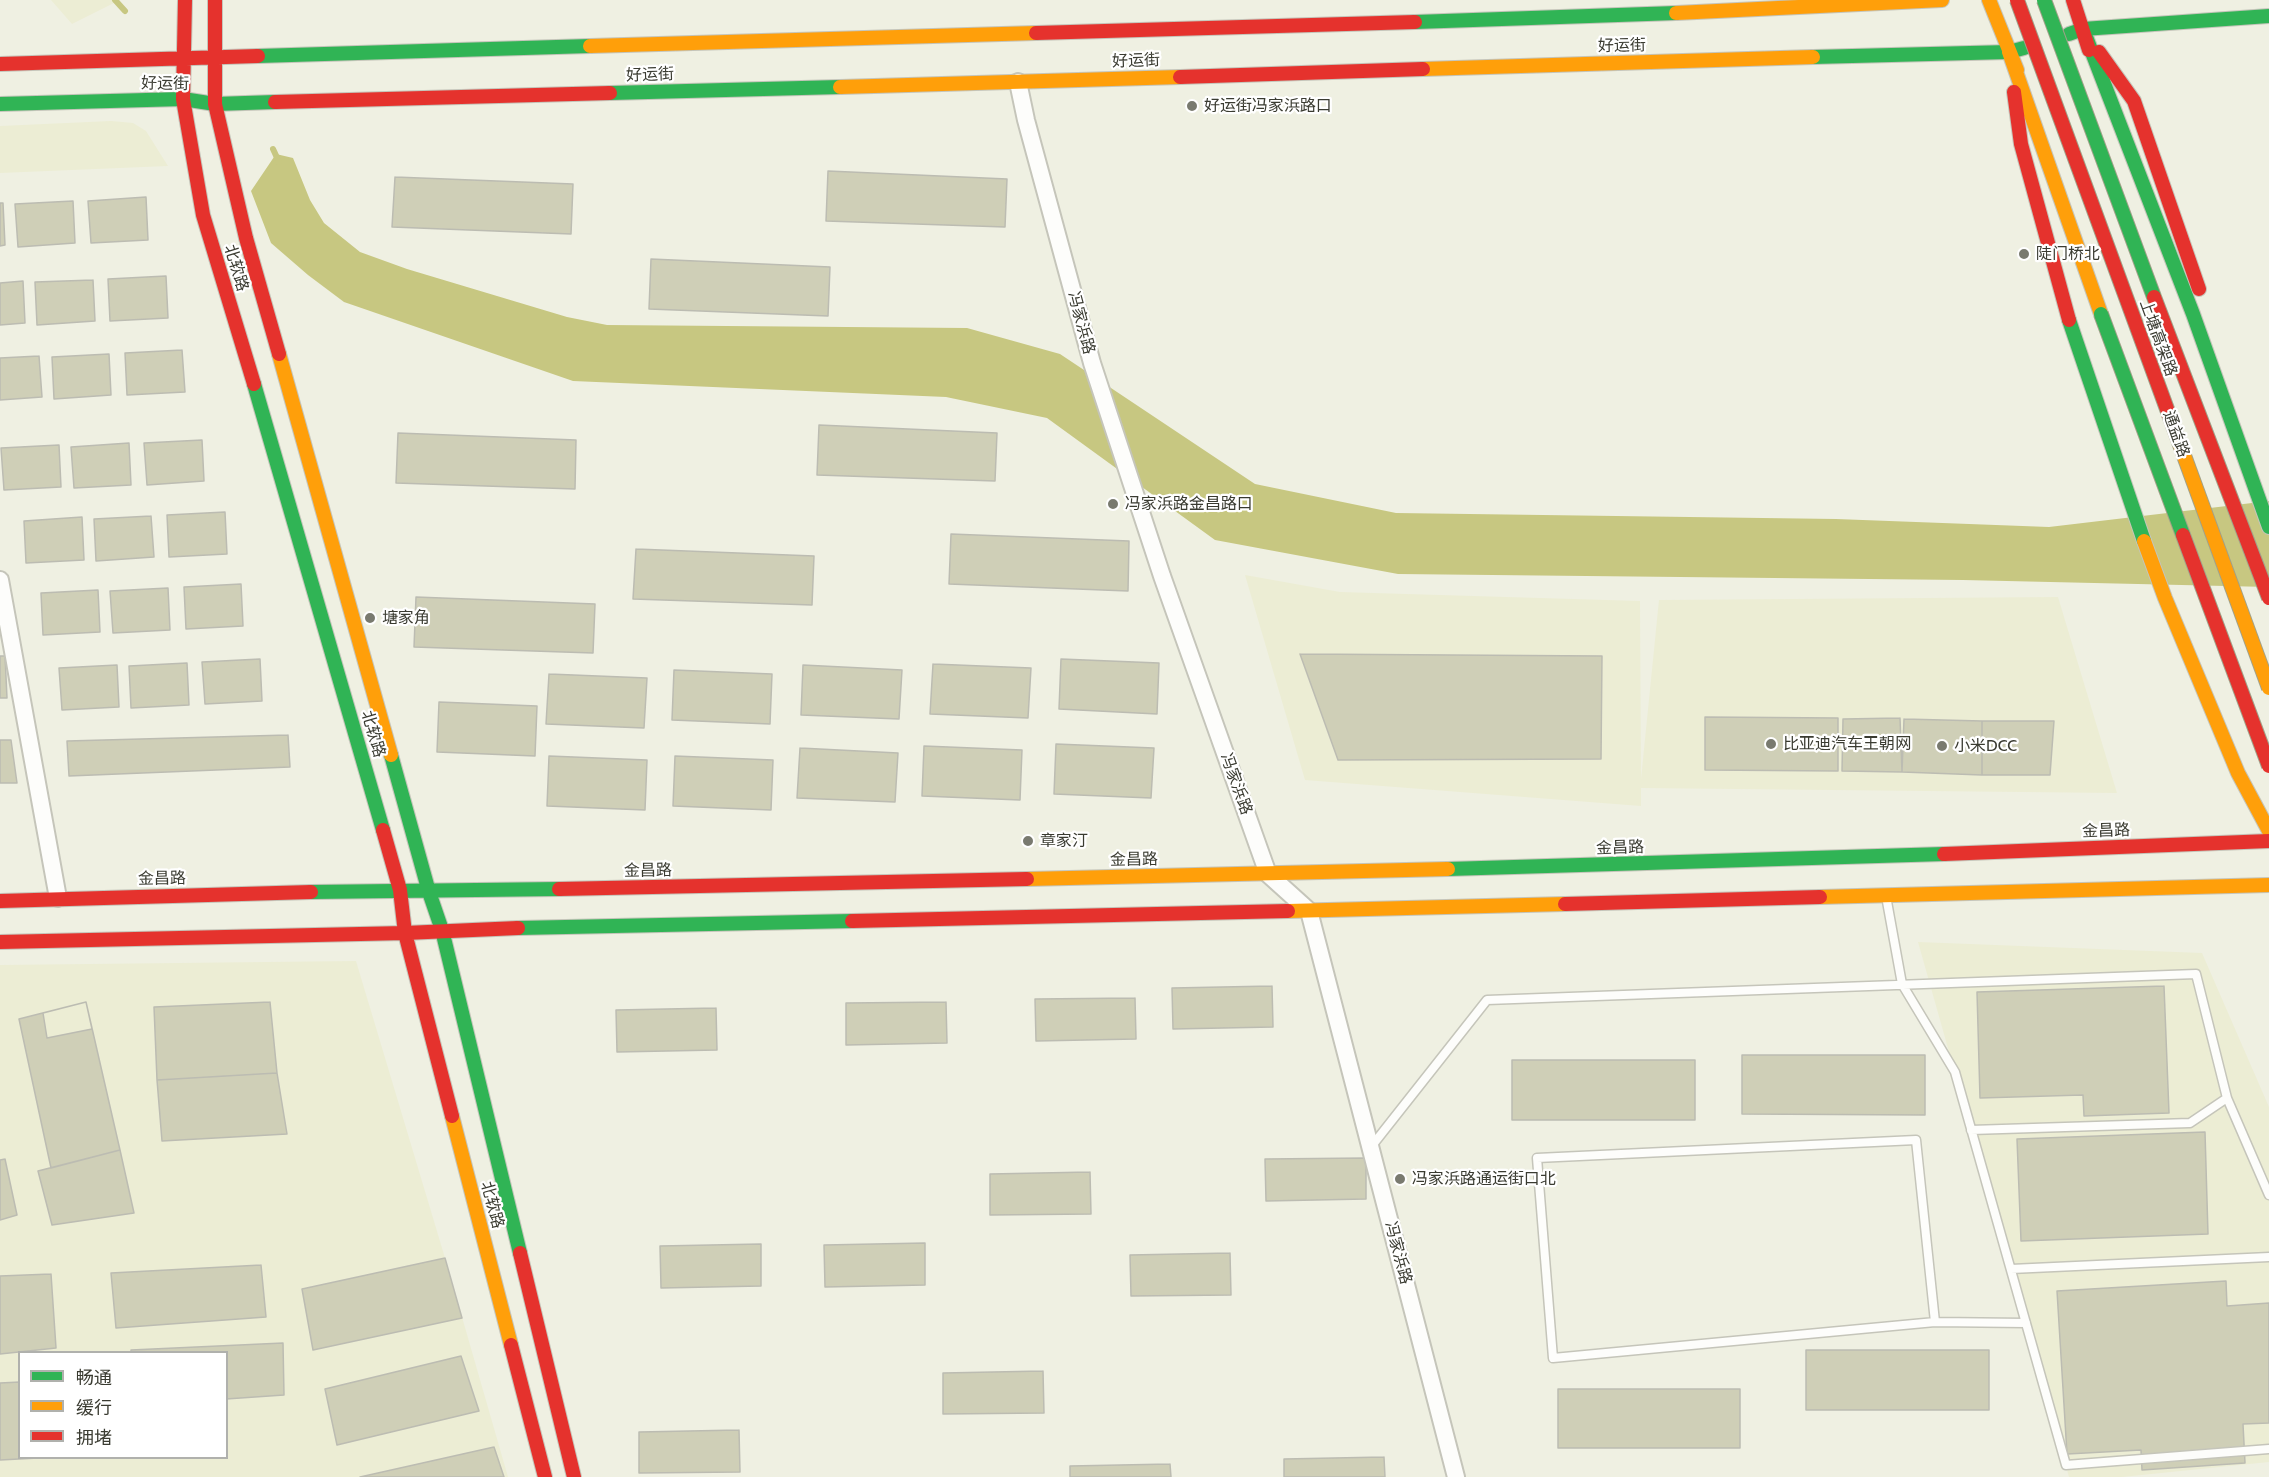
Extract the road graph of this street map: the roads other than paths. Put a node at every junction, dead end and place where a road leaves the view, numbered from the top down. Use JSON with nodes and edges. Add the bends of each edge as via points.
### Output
{"nodes":[{"id":1,"x":185,"y":0,"type":"edge"},
{"id":2,"x":215,"y":0,"type":"edge"},
{"id":3,"x":1942,"y":0,"type":"edge"},
{"id":4,"x":1989,"y":0,"type":"edge"},
{"id":5,"x":2017,"y":0,"type":"edge"},
{"id":6,"x":2044,"y":0,"type":"edge"},
{"id":7,"x":2073,"y":0,"type":"edge"},
{"id":8,"x":2269,"y":16,"type":"edge"},
{"id":9,"x":2083,"y":29,"type":"junction"},
{"id":10,"x":2009,"y":52,"type":"junction"},
{"id":11,"x":215,"y":58,"type":"junction"},
{"id":12,"x":184,"y":59,"type":"junction"},
{"id":13,"x":0,"y":64,"type":"edge"},
{"id":14,"x":1018,"y":81,"type":"junction"},
{"id":15,"x":183,"y":99,"type":"junction"},
{"id":16,"x":0,"y":104,"type":"edge"},
{"id":17,"x":215,"y":104,"type":"junction"},
{"id":18,"x":2256,"y":450,"type":"dead end"},
{"id":19,"x":2269,"y":527,"type":"edge"},
{"id":20,"x":2269,"y":560,"type":"edge"},
{"id":21,"x":0,"y":580,"type":"edge"},
{"id":22,"x":2269,"y":598,"type":"edge"},
{"id":23,"x":2269,"y":688,"type":"edge"},
{"id":24,"x":2269,"y":766,"type":"edge"},
{"id":25,"x":2269,"y":785,"type":"edge"},
{"id":26,"x":2269,"y":831,"type":"edge"},
{"id":27,"x":2269,"y":841,"type":"edge"},
{"id":28,"x":1268,"y":874,"type":"junction"},
{"id":29,"x":2269,"y":885,"type":"edge"},
{"id":30,"x":400,"y":890,"type":"junction"},
{"id":31,"x":429,"y":892,"type":"junction"},
{"id":32,"x":1886,"y":896,"type":"junction"},
{"id":33,"x":58,"y":898,"type":"junction"},
{"id":34,"x":0,"y":901,"type":"edge"},
{"id":35,"x":1309,"y":911,"type":"junction"},
{"id":36,"x":442,"y":930,"type":"junction"},
{"id":37,"x":405,"y":933,"type":"junction"},
{"id":38,"x":0,"y":942,"type":"edge"},
{"id":39,"x":1902,"y":984,"type":"junction"},
{"id":40,"x":2227,"y":1098,"type":"junction"},
{"id":41,"x":1971,"y":1130,"type":"junction"},
{"id":42,"x":1371,"y":1148,"type":"junction"},
{"id":43,"x":2269,"y":1195,"type":"edge"},
{"id":44,"x":2269,"y":1257,"type":"edge"},
{"id":45,"x":2011,"y":1269,"type":"junction"},
{"id":46,"x":1935,"y":1322,"type":"junction"},
{"id":47,"x":2026,"y":1323,"type":"junction"},
{"id":48,"x":2269,"y":1449,"type":"edge"},
{"id":49,"x":545,"y":1477,"type":"edge"},
{"id":50,"x":574,"y":1477,"type":"edge"},
{"id":51,"x":1456,"y":1477,"type":"edge"}],
"edges":[{"from":1,"to":12,"type":"main road","name":"北软路"},
{"from":2,"to":11,"type":"main road","name":"北软路"},
{"from":3,"to":11,"type":"main road","name":"好运街","via":[[1602,16]]},
{"from":4,"to":10,"type":"main road","name":"通益路"},
{"from":5,"to":23,"type":"main road","name":"上塘高架路","bridge":true},
{"from":6,"to":22,"type":"main road","name":"上塘高架路","bridge":true},
{"from":7,"to":9,"type":"main road"},
{"from":8,"to":9,"type":"main road","name":"好运街"},
{"from":9,"to":10,"type":"main road","name":"好运街"},
{"from":9,"to":18,"type":"main road","via":[[2134,101]]},
{"from":9,"to":19,"type":"main road","via":[[2193,314]]},
{"from":9,"to":20,"type":"main road","via":[[2105,107]]},
{"from":10,"to":14,"type":"main road","name":"好运街"},
{"from":10,"to":24,"type":"main road","bridge":true,"via":[[2101,314]]},
{"from":10,"to":25,"type":"main road","name":"通益路","via":[[2061,166],[2263,723]]},
{"from":10,"to":26,"type":"main road","via":[[2021,144],[2063,302],[2165,598],[2238,773]]},
{"from":11,"to":12,"type":"main road","name":"好运街"},
{"from":11,"to":17,"type":"main road","name":"北软路"},
{"from":12,"to":13,"type":"main road","name":"好运街"},
{"from":12,"to":15,"type":"main road","name":"北软路"},
{"from":14,"to":17,"type":"main road","name":"好运街"},
{"from":14,"to":28,"type":"street","name":"冯家浜路","via":[[1092,363]]},
{"from":15,"to":16,"type":"main road","name":"好运街"},
{"from":15,"to":17,"type":"main road","name":"好运街"},
{"from":15,"to":30,"type":"main road","name":"北软路","via":[[203,215]]},
{"from":17,"to":31,"type":"main road","name":"北软路","via":[[246,238]]},
{"from":21,"to":33,"type":"street"},
{"from":27,"to":28,"type":"main road","name":"金昌路"},
{"from":28,"to":31,"type":"main road","name":"金昌路"},
{"from":28,"to":35,"type":"street","name":"冯家浜路"},
{"from":29,"to":32,"type":"main road"},
{"from":30,"to":31,"type":"main road","name":"金昌路"},
{"from":30,"to":33,"type":"main road","name":"金昌路"},
{"from":30,"to":37,"type":"main road","name":"北软路"},
{"from":31,"to":36,"type":"main road","name":"北软路"},
{"from":32,"to":35,"type":"main road"},
{"from":32,"to":39,"type":"lane"},
{"from":33,"to":34,"type":"main road","name":"金昌路"},
{"from":35,"to":36,"type":"main road"},
{"from":35,"to":42,"type":"street","name":"冯家浜路"},
{"from":36,"to":37,"type":"main road"},
{"from":36,"to":50,"type":"main road","name":"北软路"},
{"from":37,"to":38,"type":"main road"},
{"from":37,"to":49,"type":"main road","name":"北软路"},
{"from":39,"to":40,"type":"lane","via":[[2196,974]]},
{"from":39,"to":41,"type":"lane","via":[[1955,1072]]},
{"from":39,"to":42,"type":"lane","via":[[1487,1000]]},
{"from":40,"to":41,"type":"lane","via":[[2190,1123]]},
{"from":40,"to":43,"type":"lane"},
{"from":41,"to":45,"type":"lane"},
{"from":42,"to":51,"type":"street","name":"冯家浜路"},
{"from":44,"to":45,"type":"lane"},
{"from":45,"to":47,"type":"lane"},
{"from":46,"to":46,"type":"lane","via":[[1916,1140],[1537,1158],[1553,1358]]},
{"from":46,"to":47,"type":"lane"},
{"from":47,"to":48,"type":"lane","via":[[2066,1466]]}]}
